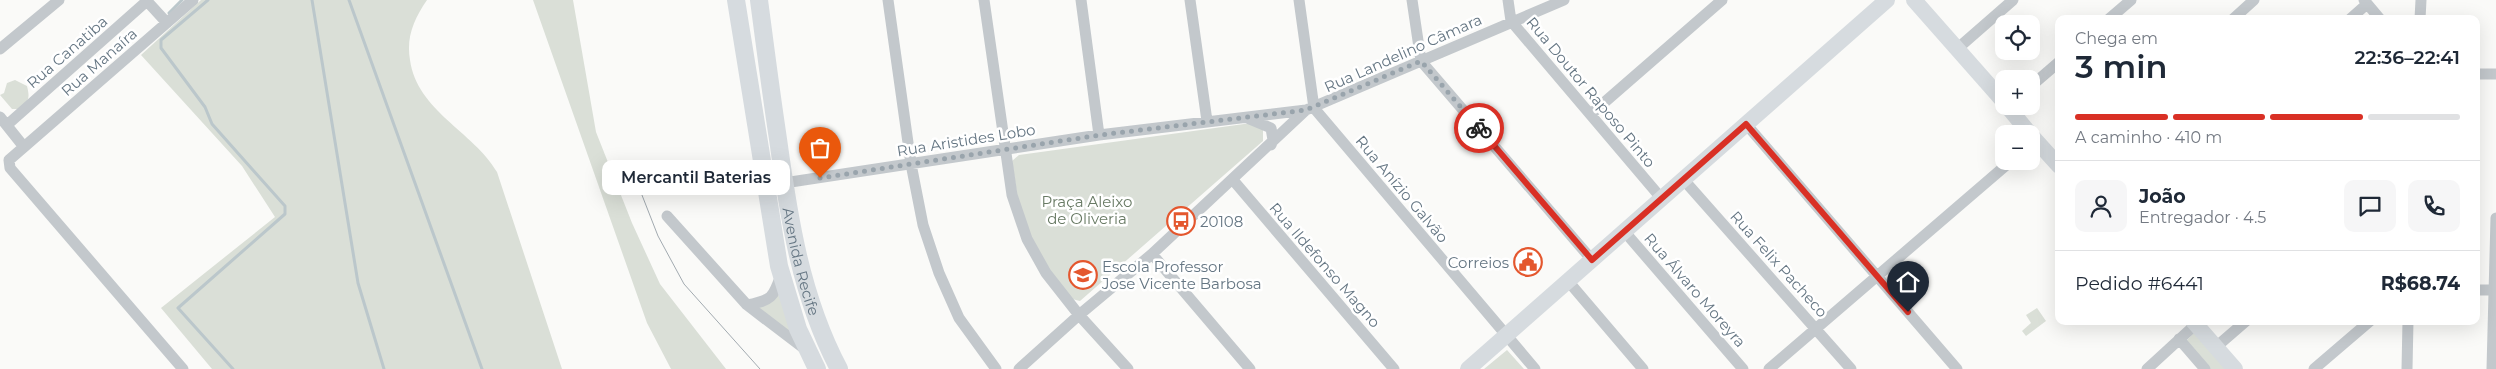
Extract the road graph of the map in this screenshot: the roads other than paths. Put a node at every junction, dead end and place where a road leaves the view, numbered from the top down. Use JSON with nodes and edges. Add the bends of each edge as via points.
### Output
{"nodes":[{"id":1,"x":59,"y":0,"type":"edge"},
{"id":2,"x":193,"y":0,"type":"edge"},
{"id":3,"x":736,"y":0,"type":"edge"},
{"id":4,"x":759,"y":0,"type":"edge"},
{"id":5,"x":888,"y":0,"type":"edge"},
{"id":6,"x":984,"y":0,"type":"edge"},
{"id":7,"x":1081,"y":0,"type":"edge"},
{"id":8,"x":1190,"y":0,"type":"edge"},
{"id":9,"x":1299,"y":0,"type":"edge"},
{"id":10,"x":1412,"y":0,"type":"edge"},
{"id":11,"x":1508,"y":0,"type":"edge"},
{"id":12,"x":1564,"y":0,"type":"edge"},
{"id":13,"x":1722,"y":0,"type":"edge"},
{"id":14,"x":1887,"y":0,"type":"edge"},
{"id":15,"x":1914,"y":0,"type":"edge"},
{"id":16,"x":2014,"y":0,"type":"edge"},
{"id":17,"x":2131,"y":0,"type":"edge"},
{"id":18,"x":2254,"y":0,"type":"edge"},
{"id":19,"x":2421,"y":0,"type":"edge"},
{"id":20,"x":147,"y":1,"type":"edge"},
{"id":21,"x":2366,"y":2,"type":"edge"},
{"id":22,"x":2114,"y":15,"type":"edge"},
{"id":23,"x":2237,"y":15,"type":"edge"},
{"id":24,"x":2354,"y":15,"type":"edge"},
{"id":25,"x":2377,"y":15,"type":"edge"},
{"id":26,"x":2420,"y":15,"type":"edge"},
{"id":27,"x":1511,"y":21,"type":"junction"},
{"id":28,"x":167,"y":23,"type":"junction"},
{"id":29,"x":0,"y":49,"type":"edge"},
{"id":30,"x":1957,"y":50,"type":"junction"},
{"id":31,"x":1421,"y":61,"type":"junction"},
{"id":32,"x":2055,"y":65,"type":"edge"},
{"id":33,"x":2480,"y":74,"type":"edge"},
{"id":34,"x":2496,"y":74,"type":"edge"},
{"id":35,"x":2040,"y":78,"type":"edge"},
{"id":36,"x":1995,"y":92,"type":"edge"},
{"id":37,"x":1310,"y":109,"type":"junction"},
{"id":38,"x":1591,"y":114,"type":"junction"},
{"id":39,"x":1243,"y":116,"type":"junction"},
{"id":40,"x":3,"y":121,"type":"edge"},
{"id":41,"x":1207,"y":121,"type":"junction"},
{"id":42,"x":1746,"y":124,"type":"junction"},
{"id":43,"x":1100,"y":135,"type":"junction"},
{"id":44,"x":1270,"y":145,"type":"junction"},
{"id":45,"x":24,"y":147,"type":"junction"},
{"id":46,"x":2040,"y":147,"type":"edge"},
{"id":47,"x":1005,"y":148,"type":"junction"},
{"id":48,"x":2055,"y":162,"type":"edge"},
{"id":49,"x":910,"y":164,"type":"junction"},
{"id":50,"x":2001,"y":170,"type":"edge"},
{"id":51,"x":1683,"y":179,"type":"junction"},
{"id":52,"x":1233,"y":180,"type":"junction"},
{"id":53,"x":784,"y":184,"type":"junction"},
{"id":54,"x":1662,"y":198,"type":"junction"},
{"id":55,"x":667,"y":216,"type":"dead end"},
{"id":56,"x":2496,"y":218,"type":"edge"},
{"id":57,"x":1624,"y":232,"type":"junction"},
{"id":58,"x":1152,"y":254,"type":"junction"},
{"id":59,"x":1592,"y":260,"type":"junction"},
{"id":60,"x":781,"y":274,"type":"junction"},
{"id":61,"x":1877,"y":276,"type":"junction"},
{"id":62,"x":1568,"y":281,"type":"junction"},
{"id":63,"x":2480,"y":290,"type":"edge"},
{"id":64,"x":2492,"y":290,"type":"junction"},
{"id":65,"x":747,"y":305,"type":"junction"},
{"id":66,"x":1079,"y":315,"type":"junction"},
{"id":67,"x":2192,"y":325,"type":"edge"},
{"id":68,"x":2196,"y":325,"type":"edge"},
{"id":69,"x":2241,"y":325,"type":"edge"},
{"id":70,"x":2365,"y":325,"type":"edge"},
{"id":71,"x":2408,"y":325,"type":"edge"},
{"id":72,"x":1816,"y":328,"type":"junction"},
{"id":73,"x":1506,"y":335,"type":"junction"},
{"id":74,"x":2180,"y":339,"type":"junction"},
{"id":75,"x":2216,"y":347,"type":"junction"},
{"id":76,"x":808,"y":352,"type":"junction"},
{"id":77,"x":183,"y":369,"type":"edge"},
{"id":78,"x":817,"y":369,"type":"edge"},
{"id":79,"x":839,"y":369,"type":"edge"},
{"id":80,"x":996,"y":369,"type":"edge"},
{"id":81,"x":1020,"y":369,"type":"edge"},
{"id":82,"x":1128,"y":369,"type":"edge"},
{"id":83,"x":1250,"y":369,"type":"edge"},
{"id":84,"x":1394,"y":369,"type":"edge"},
{"id":85,"x":1468,"y":369,"type":"edge"},
{"id":86,"x":1536,"y":369,"type":"edge"},
{"id":87,"x":1643,"y":369,"type":"edge"},
{"id":88,"x":1744,"y":369,"type":"edge"},
{"id":89,"x":1769,"y":369,"type":"edge"},
{"id":90,"x":1851,"y":369,"type":"edge"},
{"id":91,"x":1957,"y":369,"type":"edge"},
{"id":92,"x":2147,"y":369,"type":"edge"},
{"id":93,"x":2205,"y":369,"type":"edge"},
{"id":94,"x":2236,"y":369,"type":"edge"},
{"id":95,"x":2314,"y":369,"type":"edge"},
{"id":96,"x":2407,"y":369,"type":"edge"},
{"id":97,"x":2492,"y":369,"type":"edge"}],
"edges":[{"from":1,"to":29,"type":"street"},
{"from":2,"to":28,"type":"street","name":"Rua Manaíra"},
{"from":3,"to":60,"type":"main road","name":"Avenida Recife"},
{"from":4,"to":53,"type":"main road","name":"Avenida Recife"},
{"from":5,"to":49,"type":"street"},
{"from":6,"to":47,"type":"street"},
{"from":7,"to":43,"type":"street"},
{"from":8,"to":41,"type":"street"},
{"from":9,"to":37,"type":"street"},
{"from":10,"to":31,"type":"street"},
{"from":11,"to":27,"type":"street","name":"Rua Doutor Raposo Pinto"},
{"from":12,"to":27,"type":"street","name":"Rua Landelino Câmara"},
{"from":13,"to":38,"type":"street"},
{"from":14,"to":42,"type":"main road"},
{"from":15,"to":30,"type":"main road"},
{"from":16,"to":30,"type":"street"},
{"from":17,"to":22,"type":"street"},
{"from":18,"to":23,"type":"street"},
{"from":19,"to":26,"type":"street"},
{"from":20,"to":28,"type":"street"},
{"from":20,"to":40,"type":"street","name":"Rua Canatiba"},
{"from":21,"to":24,"type":"street"},
{"from":21,"to":25,"type":"street"},
{"from":27,"to":31,"type":"street","name":"Rua Landelino Câmara"},
{"from":27,"to":38,"type":"street","name":"Rua Doutor Raposo Pinto"},
{"from":28,"to":45,"type":"street","name":"Rua Manaíra"},
{"from":30,"to":36,"type":"main road"},
{"from":31,"to":37,"type":"street","name":"Rua Landelino Câmara"},
{"from":31,"to":59,"type":"street"},
{"from":32,"to":35,"type":"street"},
{"from":33,"to":34,"type":"street"},
{"from":37,"to":39,"type":"street","name":"Rua Aristides Lobo"},
{"from":37,"to":44,"type":"street"},
{"from":37,"to":73,"type":"street","name":"Rua Anízio Galvão"},
{"from":38,"to":54,"type":"street","name":"Rua Doutor Raposo Pinto"},
{"from":39,"to":41,"type":"street","name":"Rua Aristides Lobo"},
{"from":39,"to":44,"type":"street","via":[[1270,128],[1273,140]]},
{"from":40,"to":45,"type":"street"},
{"from":41,"to":43,"type":"street","name":"Rua Aristides Lobo"},
{"from":42,"to":51,"type":"main road"},
{"from":42,"to":61,"type":"street"},
{"from":43,"to":47,"type":"street","name":"Rua Aristides Lobo"},
{"from":44,"to":52,"type":"street"},
{"from":45,"to":77,"type":"street","name":"Rua Manaíra","via":[[9,160],[10,168]]},
{"from":46,"to":48,"type":"main road"},
{"from":47,"to":49,"type":"street","name":"Rua Aristides Lobo"},
{"from":47,"to":66,"type":"street","via":[[1012,195],[1027,239],[1046,273]]},
{"from":49,"to":53,"type":"street","name":"Rua Aristides Lobo"},
{"from":49,"to":80,"type":"street","via":[[923,225],[939,273],[959,318]]},
{"from":50,"to":61,"type":"street"},
{"from":51,"to":54,"type":"main road"},
{"from":51,"to":72,"type":"street","name":"Rua Felix Pacheco"},
{"from":52,"to":58,"type":"street"},
{"from":52,"to":84,"type":"street","name":"Rua Ildefonso Magno"},
{"from":53,"to":79,"type":"main road","name":"Avenida Recife","via":[[807,294]]},
{"from":54,"to":57,"type":"main road"},
{"from":55,"to":65,"type":"street"},
{"from":56,"to":64,"type":"street"},
{"from":57,"to":59,"type":"main road"},
{"from":57,"to":88,"type":"street","name":"Rua Álvaro Moreyra"},
{"from":58,"to":66,"type":"street"},
{"from":58,"to":83,"type":"street"},
{"from":59,"to":62,"type":"main road"},
{"from":60,"to":65,"type":"street","via":[[772,297]]},
{"from":60,"to":76,"type":"main road","name":"Avenida Recife"},
{"from":61,"to":72,"type":"street"},
{"from":61,"to":91,"type":"street"},
{"from":62,"to":73,"type":"main road"},
{"from":62,"to":87,"type":"street"},
{"from":63,"to":64,"type":"street"},
{"from":64,"to":97,"type":"street"},
{"from":65,"to":76,"type":"street"},
{"from":66,"to":81,"type":"street"},
{"from":66,"to":82,"type":"street"},
{"from":67,"to":74,"type":"street"},
{"from":68,"to":75,"type":"main road"},
{"from":69,"to":75,"type":"street"},
{"from":70,"to":95,"type":"street"},
{"from":71,"to":96,"type":"street"},
{"from":72,"to":89,"type":"street"},
{"from":72,"to":90,"type":"street","name":"Rua Felix Pacheco"},
{"from":73,"to":85,"type":"main road"},
{"from":73,"to":86,"type":"street","name":"Rua Anízio Galvão"},
{"from":74,"to":92,"type":"street"},
{"from":74,"to":93,"type":"street"},
{"from":75,"to":94,"type":"main road"},
{"from":76,"to":78,"type":"main road","name":"Avenida Recife"}]}
